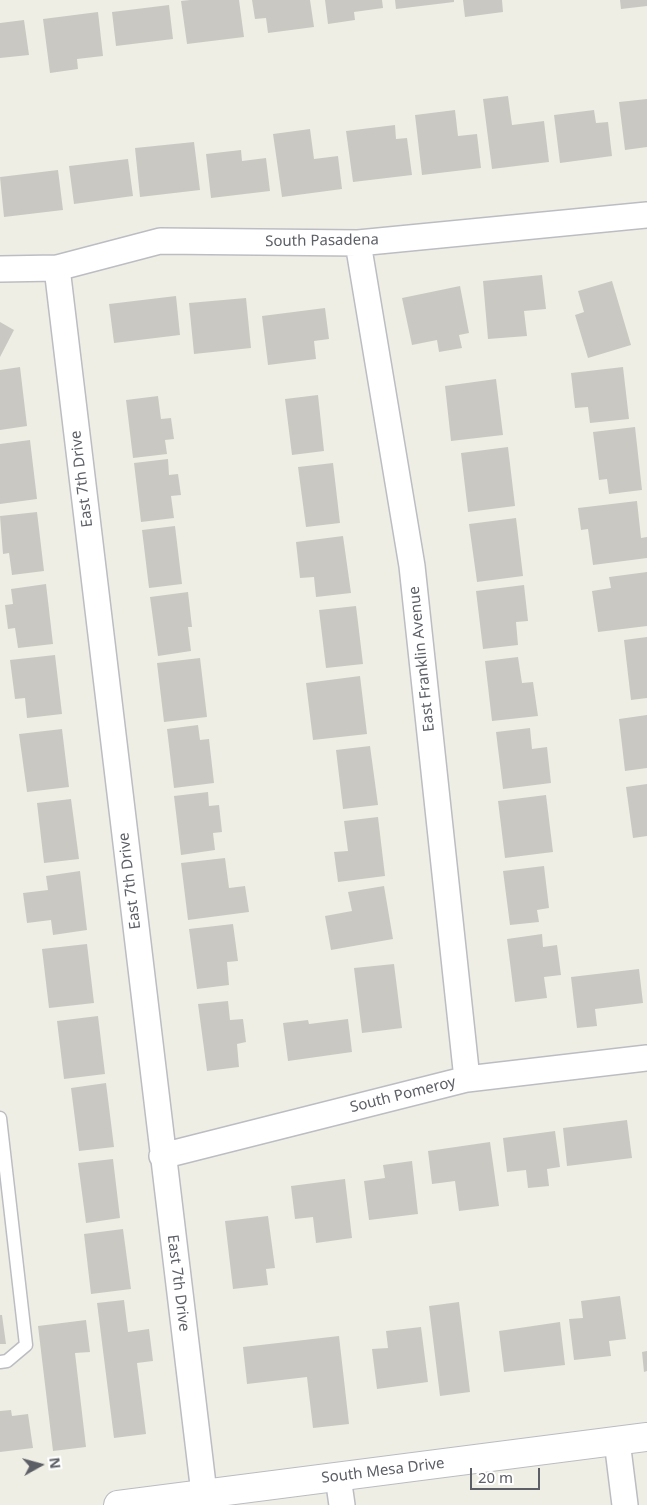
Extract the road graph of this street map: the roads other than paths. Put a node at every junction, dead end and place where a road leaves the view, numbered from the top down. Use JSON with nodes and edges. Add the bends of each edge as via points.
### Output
{"nodes":[{"id":1,"x":647,"y":215,"type":"edge"},
{"id":2,"x":358,"y":243,"type":"junction"},
{"id":3,"x":57,"y":268,"type":"junction"},
{"id":4,"x":0,"y":269,"type":"edge"},
{"id":5,"x":647,"y":1058,"type":"edge"},
{"id":6,"x":467,"y":1079,"type":"junction"},
{"id":7,"x":0,"y":1118,"type":"edge"},
{"id":8,"x":162,"y":1156,"type":"junction"},
{"id":9,"x":0,"y":1362,"type":"edge"},
{"id":10,"x":647,"y":1437,"type":"edge"},
{"id":11,"x":617,"y":1441,"type":"junction"},
{"id":12,"x":338,"y":1477,"type":"junction"},
{"id":13,"x":204,"y":1493,"type":"junction"},
{"id":14,"x":118,"y":1505,"type":"edge"},
{"id":15,"x":342,"y":1505,"type":"edge"},
{"id":16,"x":625,"y":1505,"type":"edge"}],
"edges":[{"from":1,"to":2,"type":"street","name":"South Pasadena"},
{"from":2,"to":3,"type":"street","name":"South Pasadena","via":[[160,241]]},
{"from":2,"to":6,"type":"street","name":"East Franklin Avenue","via":[[412,566]]},
{"from":3,"to":4,"type":"street","name":"South Pasadena"},
{"from":3,"to":8,"type":"street","name":"East 7th Drive"},
{"from":5,"to":6,"type":"street","name":"South Pomeroy"},
{"from":6,"to":8,"type":"street","name":"South Pomeroy"},
{"from":7,"to":9,"type":"lane","via":[[26,1345],[7,1361]]},
{"from":8,"to":13,"type":"street","name":"East 7th Drive"},
{"from":10,"to":11,"type":"main road","name":"South Mesa Drive"},
{"from":11,"to":12,"type":"main road","name":"South Mesa Drive"},
{"from":11,"to":16,"type":"street"},
{"from":12,"to":13,"type":"main road","name":"South Mesa Drive"},
{"from":12,"to":15,"type":"street"},
{"from":13,"to":14,"type":"main road","name":"South Mesa Drive"}]}
